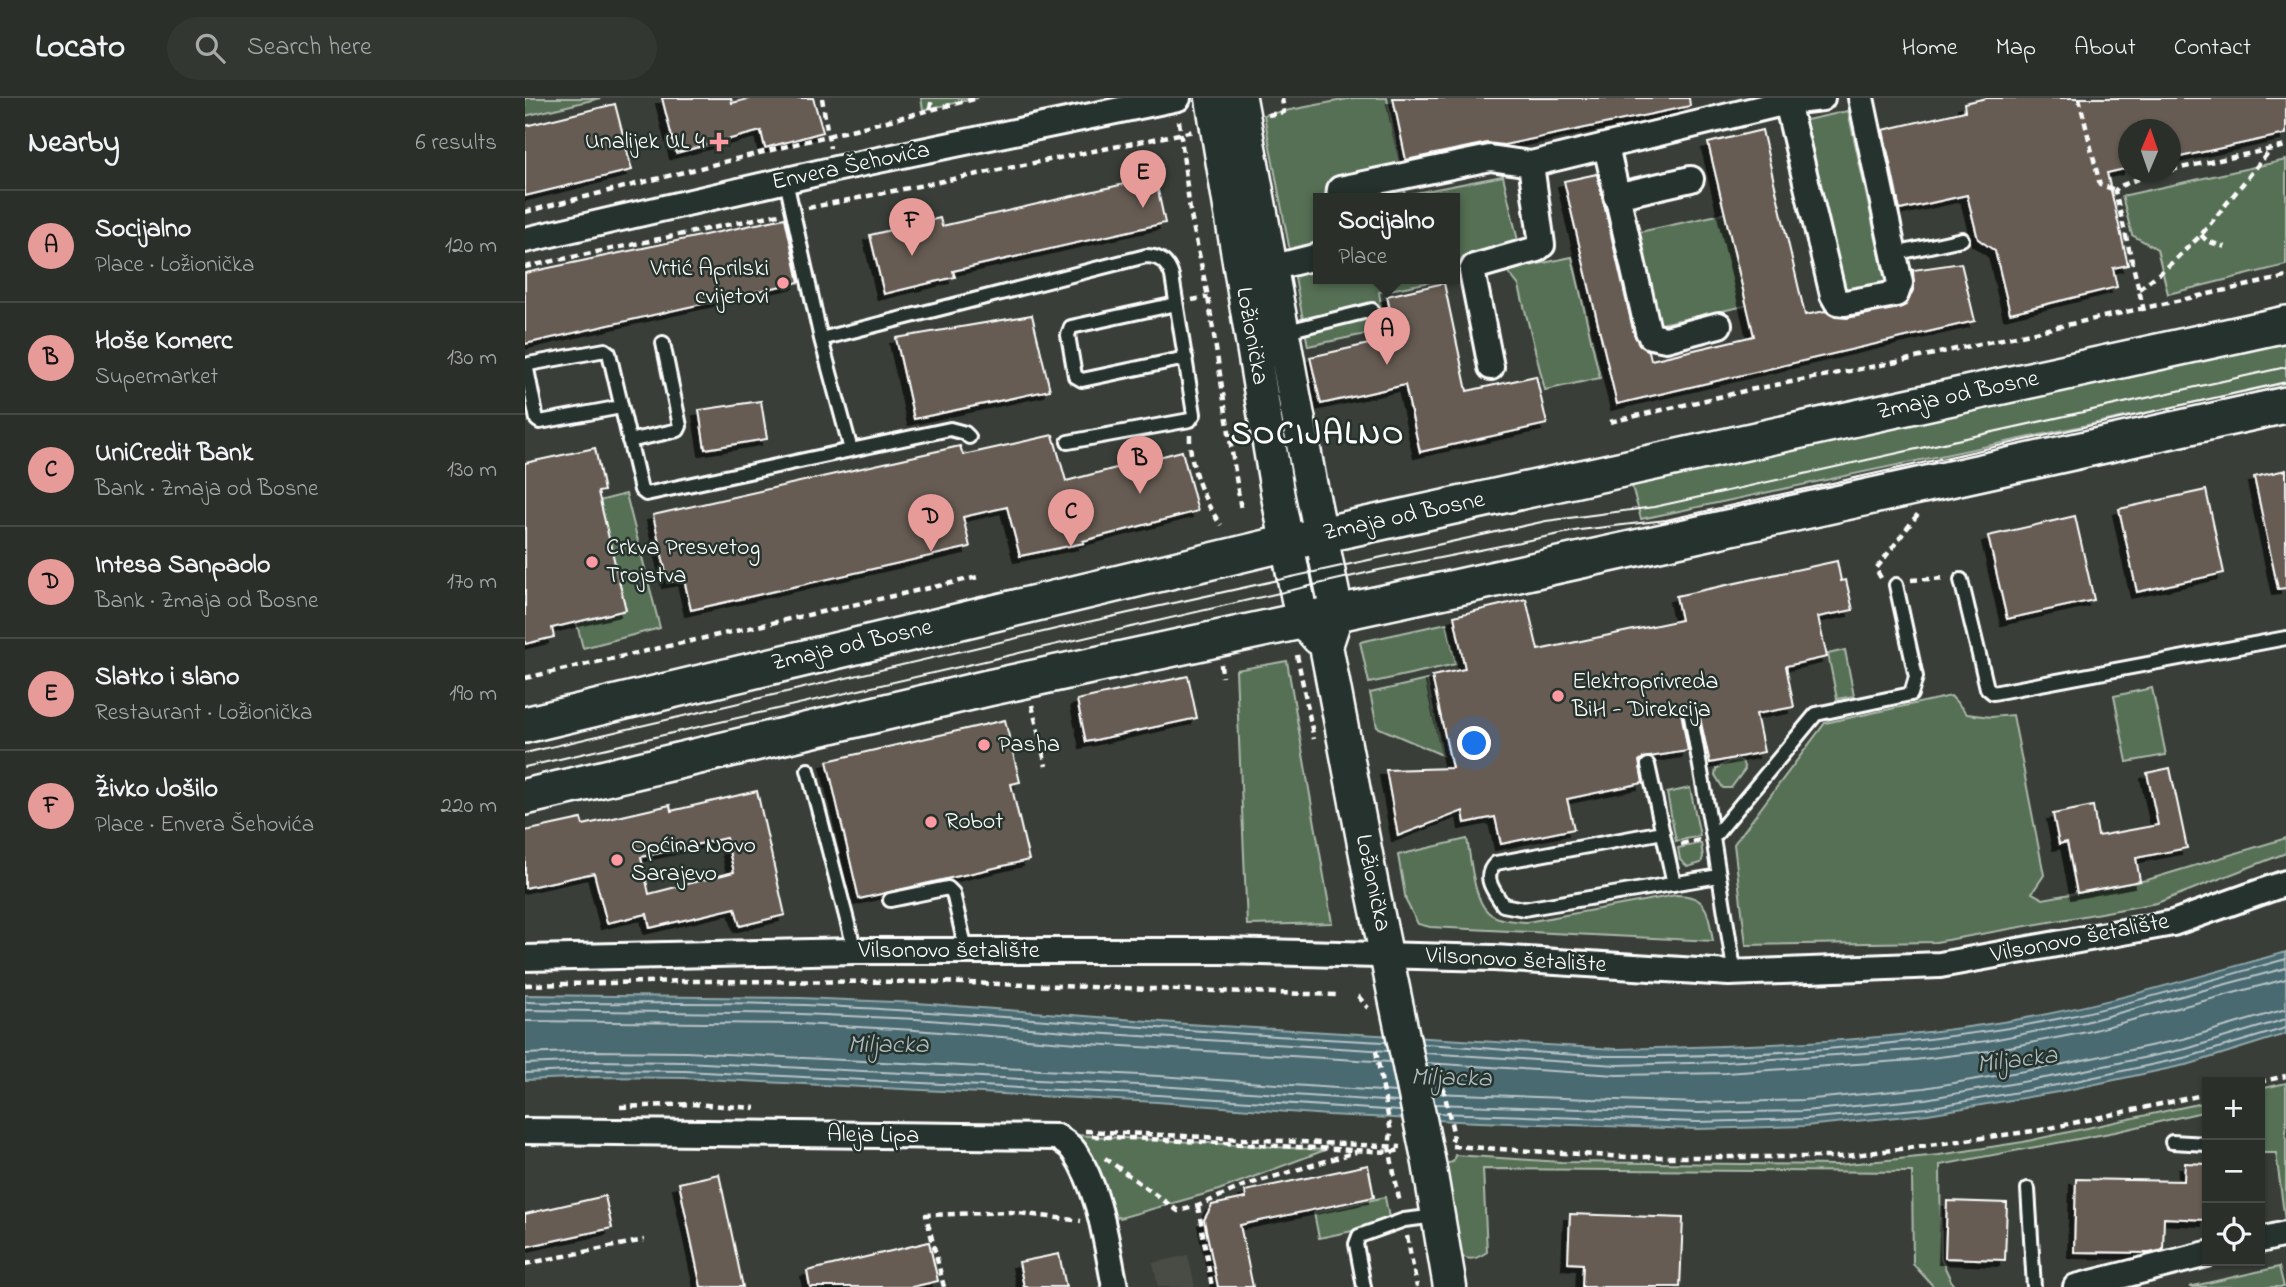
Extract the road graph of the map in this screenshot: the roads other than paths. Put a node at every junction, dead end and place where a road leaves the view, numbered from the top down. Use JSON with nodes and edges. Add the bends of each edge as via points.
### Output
{"nodes":[{"id":1,"x":1178,"y":98,"type":"edge"},
{"id":2,"x":1822,"y":98,"type":"edge"},
{"id":3,"x":1861,"y":98,"type":"edge"},
{"id":4,"x":1787,"y":102,"type":"junction"},
{"id":5,"x":1228,"y":111,"type":"edge"},
{"id":6,"x":1606,"y":146,"type":"junction"},
{"id":7,"x":1531,"y":164,"type":"junction"},
{"id":8,"x":1691,"y":179,"type":"dead end"},
{"id":9,"x":786,"y":181,"type":"junction"},
{"id":10,"x":1340,"y":193,"type":"edge"},
{"id":11,"x":1616,"y":196,"type":"junction"},
{"id":12,"x":1962,"y":239,"type":"dead end"},
{"id":13,"x":525,"y":240,"type":"edge"},
{"id":14,"x":1894,"y":254,"type":"junction"},
{"id":15,"x":1313,"y":258,"type":"edge"},
{"id":16,"x":1271,"y":268,"type":"junction"},
{"id":17,"x":1176,"y":304,"type":"junction"},
{"id":18,"x":1372,"y":310,"type":"dead end"},
{"id":19,"x":2286,"y":324,"type":"edge"},
{"id":20,"x":1719,"y":325,"type":"dead end"},
{"id":21,"x":1283,"y":332,"type":"junction"},
{"id":22,"x":821,"y":339,"type":"junction"},
{"id":23,"x":663,"y":343,"type":"dead end"},
{"id":24,"x":1186,"y":358,"type":"junction"},
{"id":25,"x":1490,"y":366,"type":"dead end"},
{"id":26,"x":2286,"y":405,"type":"edge"},
{"id":27,"x":621,"y":407,"type":"junction"},
{"id":28,"x":969,"y":437,"type":"dead end"},
{"id":29,"x":629,"y":441,"type":"junction"},
{"id":30,"x":1068,"y":442,"type":"dead end"},
{"id":31,"x":851,"y":450,"type":"junction"},
{"id":32,"x":1321,"y":535,"type":"junction"},
{"id":33,"x":1287,"y":543,"type":"junction"},
{"id":34,"x":1961,"y":580,"type":"road end"},
{"id":35,"x":1896,"y":586,"type":"road end"},
{"id":36,"x":1337,"y":613,"type":"junction"},
{"id":37,"x":1302,"y":620,"type":"junction"},
{"id":38,"x":2286,"y":638,"type":"edge"},
{"id":39,"x":1326,"y":646,"type":"junction"},
{"id":40,"x":1690,"y":711,"type":"dead end"},
{"id":41,"x":525,"y":725,"type":"edge"},
{"id":42,"x":1648,"y":765,"type":"dead end"},
{"id":43,"x":808,"y":770,"type":"dead end"},
{"id":44,"x":525,"y":797,"type":"edge"},
{"id":45,"x":1663,"y":832,"type":"junction"},
{"id":46,"x":1713,"y":838,"type":"junction"},
{"id":47,"x":1719,"y":876,"type":"junction"},
{"id":48,"x":2286,"y":883,"type":"edge"},
{"id":49,"x":1674,"y":884,"type":"junction"},
{"id":50,"x":890,"y":900,"type":"dead end"},
{"id":51,"x":966,"y":950,"type":"junction"},
{"id":52,"x":855,"y":951,"type":"junction"},
{"id":53,"x":1387,"y":955,"type":"junction"},
{"id":54,"x":525,"y":958,"type":"edge"},
{"id":55,"x":1730,"y":973,"type":"junction"},
{"id":56,"x":525,"y":1131,"type":"edge"},
{"id":57,"x":2172,"y":1142,"type":"dead end"},
{"id":58,"x":2202,"y":1144,"type":"edge"},
{"id":59,"x":2028,"y":1189,"type":"dead end"},
{"id":60,"x":1437,"y":1216,"type":"junction"},
{"id":61,"x":2286,"y":1234,"type":"edge"},
{"id":62,"x":2265,"y":1239,"type":"edge"},
{"id":63,"x":2202,"y":1256,"type":"edge"},
{"id":64,"x":2137,"y":1279,"type":"edge"},
{"id":65,"x":1115,"y":1287,"type":"edge"},
{"id":66,"x":1364,"y":1287,"type":"edge"},
{"id":67,"x":1450,"y":1287,"type":"edge"},
{"id":68,"x":2034,"y":1287,"type":"edge"},
{"id":69,"x":2077,"y":1287,"type":"edge"}],
"edges":[{"from":1,"to":9,"type":"street","name":"Envera Šehovića"},
{"from":2,"to":4,"type":"street"},
{"from":3,"to":14,"type":"street"},
{"from":4,"to":6,"type":"street"},
{"from":4,"to":14,"type":"street","via":[[1837,302],[1896,294],[1900,283]]},
{"from":5,"to":16,"type":"street","name":"Ložionička"},
{"from":5,"to":33,"type":"street","name":"Ložionička"},
{"from":6,"to":7,"type":"street"},
{"from":6,"to":11,"type":"street"},
{"from":7,"to":10,"type":"street","via":[[1490,158],[1340,189]]},
{"from":7,"to":25,"type":"street","via":[[1542,245],[1472,271]]},
{"from":8,"to":11,"type":"street"},
{"from":9,"to":13,"type":"street","name":"Envera Šehovića"},
{"from":9,"to":22,"type":"lane"},
{"from":11,"to":20,"type":"street","via":[[1651,336],[1666,339]]},
{"from":12,"to":14,"type":"lane"},
{"from":15,"to":16,"type":"street"},
{"from":16,"to":21,"type":"street","name":"Ložionička"},
{"from":17,"to":22,"type":"lane","via":[[1169,268],[1154,256],[1146,256]]},
{"from":17,"to":24,"type":"lane"},
{"from":17,"to":24,"type":"lane","via":[[1071,327],[1068,335],[1075,376],[1082,380]]},
{"from":18,"to":21,"type":"lane"},
{"from":19,"to":32,"type":"main road","name":"Zmaja od Bosne"},
{"from":21,"to":32,"type":"street","name":"Ložionička"},
{"from":22,"to":31,"type":"lane"},
{"from":23,"to":29,"type":"lane","via":[[680,426]]},
{"from":24,"to":30,"type":"lane","via":[[1194,414],[1190,420]]},
{"from":26,"to":36,"type":"main road"},
{"from":27,"to":27,"type":"lane","via":[[605,350],[529,364],[540,422]]},
{"from":27,"to":29,"type":"lane"},
{"from":28,"to":31,"type":"lane","via":[[950,429]]},
{"from":29,"to":31,"type":"lane","via":[[641,490],[646,494]]},
{"from":32,"to":33,"type":"main road","name":"Zmaja od Bosne"},
{"from":32,"to":36,"type":"street","name":"Ložionička"},
{"from":33,"to":37,"type":"street","name":"Ložionička"},
{"from":33,"to":41,"type":"main road","name":"Zmaja od Bosne"},
{"from":34,"to":38,"type":"lane","via":[[1987,688],[1993,694]]},
{"from":35,"to":46,"type":"lane","via":[[1916,677],[1911,694],[1816,714]]},
{"from":36,"to":37,"type":"main road"},
{"from":36,"to":39,"type":"street","name":"Ložionička"},
{"from":37,"to":39,"type":"street"},
{"from":37,"to":44,"type":"main road","via":[[1027,679]]},
{"from":39,"to":53,"type":"street","name":"Ložionička"},
{"from":40,"to":46,"type":"lane"},
{"from":42,"to":45,"type":"lane"},
{"from":43,"to":52,"type":"lane"},
{"from":45,"to":49,"type":"lane"},
{"from":45,"to":49,"type":"lane","via":[[1496,863],[1488,876],[1503,905],[1524,909]]},
{"from":46,"to":47,"type":"lane"},
{"from":47,"to":49,"type":"lane"},
{"from":47,"to":55,"type":"lane","via":[[1733,963]]},
{"from":48,"to":55,"type":"street","name":"Vilsonovo šetalište","via":[[2173,923],[1940,965]]},
{"from":50,"to":51,"type":"lane","via":[[948,888]]},
{"from":51,"to":52,"type":"street","name":"Vilsonovo šetalište"},
{"from":51,"to":53,"type":"street","name":"Vilsonovo šetalište"},
{"from":52,"to":54,"type":"street","name":"Vilsonovo šetalište"},
{"from":53,"to":55,"type":"street","name":"Vilsonovo šetalište"},
{"from":53,"to":60,"type":"street","name":"Ložionička","via":[[1385,1015]]},
{"from":56,"to":65,"type":"street","name":"Aleja Lipa","via":[[1057,1138],[1073,1148],[1086,1174],[1103,1224]]},
{"from":57,"to":58,"type":"lane"},
{"from":59,"to":68,"type":"lane"},
{"from":60,"to":66,"type":"lane","via":[[1403,1220],[1359,1236],[1356,1244]]},
{"from":60,"to":67,"type":"street","name":"Ložionička"},
{"from":61,"to":62,"type":"street"},
{"from":63,"to":64,"type":"street"},
{"from":64,"to":69,"type":"street"}]}
